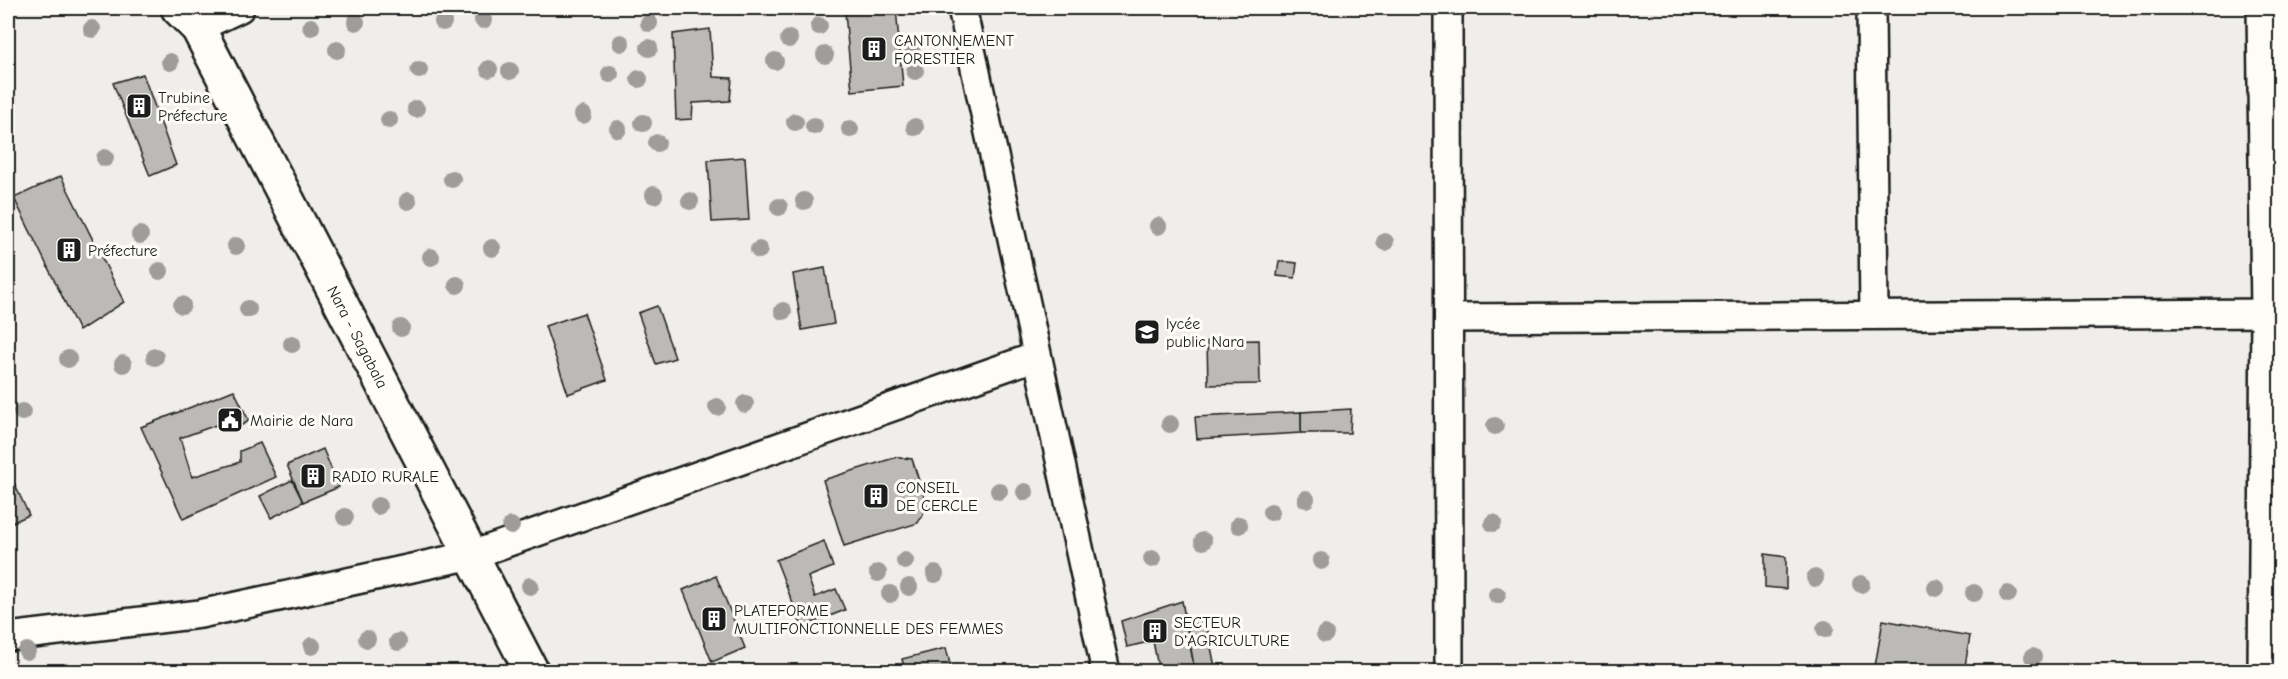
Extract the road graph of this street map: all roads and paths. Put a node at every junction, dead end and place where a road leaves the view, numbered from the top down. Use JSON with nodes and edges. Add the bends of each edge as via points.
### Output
{"nodes":[{"id":1,"x":240,"y":8,"type":"edge"},
{"id":2,"x":962,"y":8,"type":"edge"},
{"id":3,"x":1448,"y":8,"type":"edge"},
{"id":4,"x":1871,"y":8,"type":"edge"},
{"id":5,"x":2261,"y":8,"type":"edge"},
{"id":6,"x":190,"y":14,"type":"edge"},
{"id":7,"x":2272,"y":313,"type":"edge"},
{"id":8,"x":1874,"y":315,"type":"junction"},
{"id":9,"x":1449,"y":318,"type":"junction"},
{"id":10,"x":1037,"y":356,"type":"junction"},
{"id":11,"x":472,"y":555,"type":"junction"},
{"id":12,"x":8,"y":637,"type":"edge"},
{"id":13,"x":532,"y":672,"type":"edge"},
{"id":14,"x":1106,"y":672,"type":"edge"},
{"id":15,"x":1449,"y":672,"type":"edge"},
{"id":16,"x":2262,"y":672,"type":"edge"}],
"edges":[{"from":1,"to":6,"type":"street"},
{"from":2,"to":10,"type":"street"},
{"from":3,"to":9,"type":"street"},
{"from":4,"to":8,"type":"street"},
{"from":5,"to":7,"type":"street"},
{"from":6,"to":11,"type":"main road","name":"Nara - Sagabala"},
{"from":7,"to":8,"type":"street"},
{"from":7,"to":16,"type":"street"},
{"from":8,"to":9,"type":"street"},
{"from":9,"to":15,"type":"street"},
{"from":10,"to":11,"type":"street"},
{"from":10,"to":14,"type":"street"},
{"from":11,"to":12,"type":"street","via":[[200,614]]},
{"from":11,"to":13,"type":"main road","name":"Nara - Sagabala"}]}
